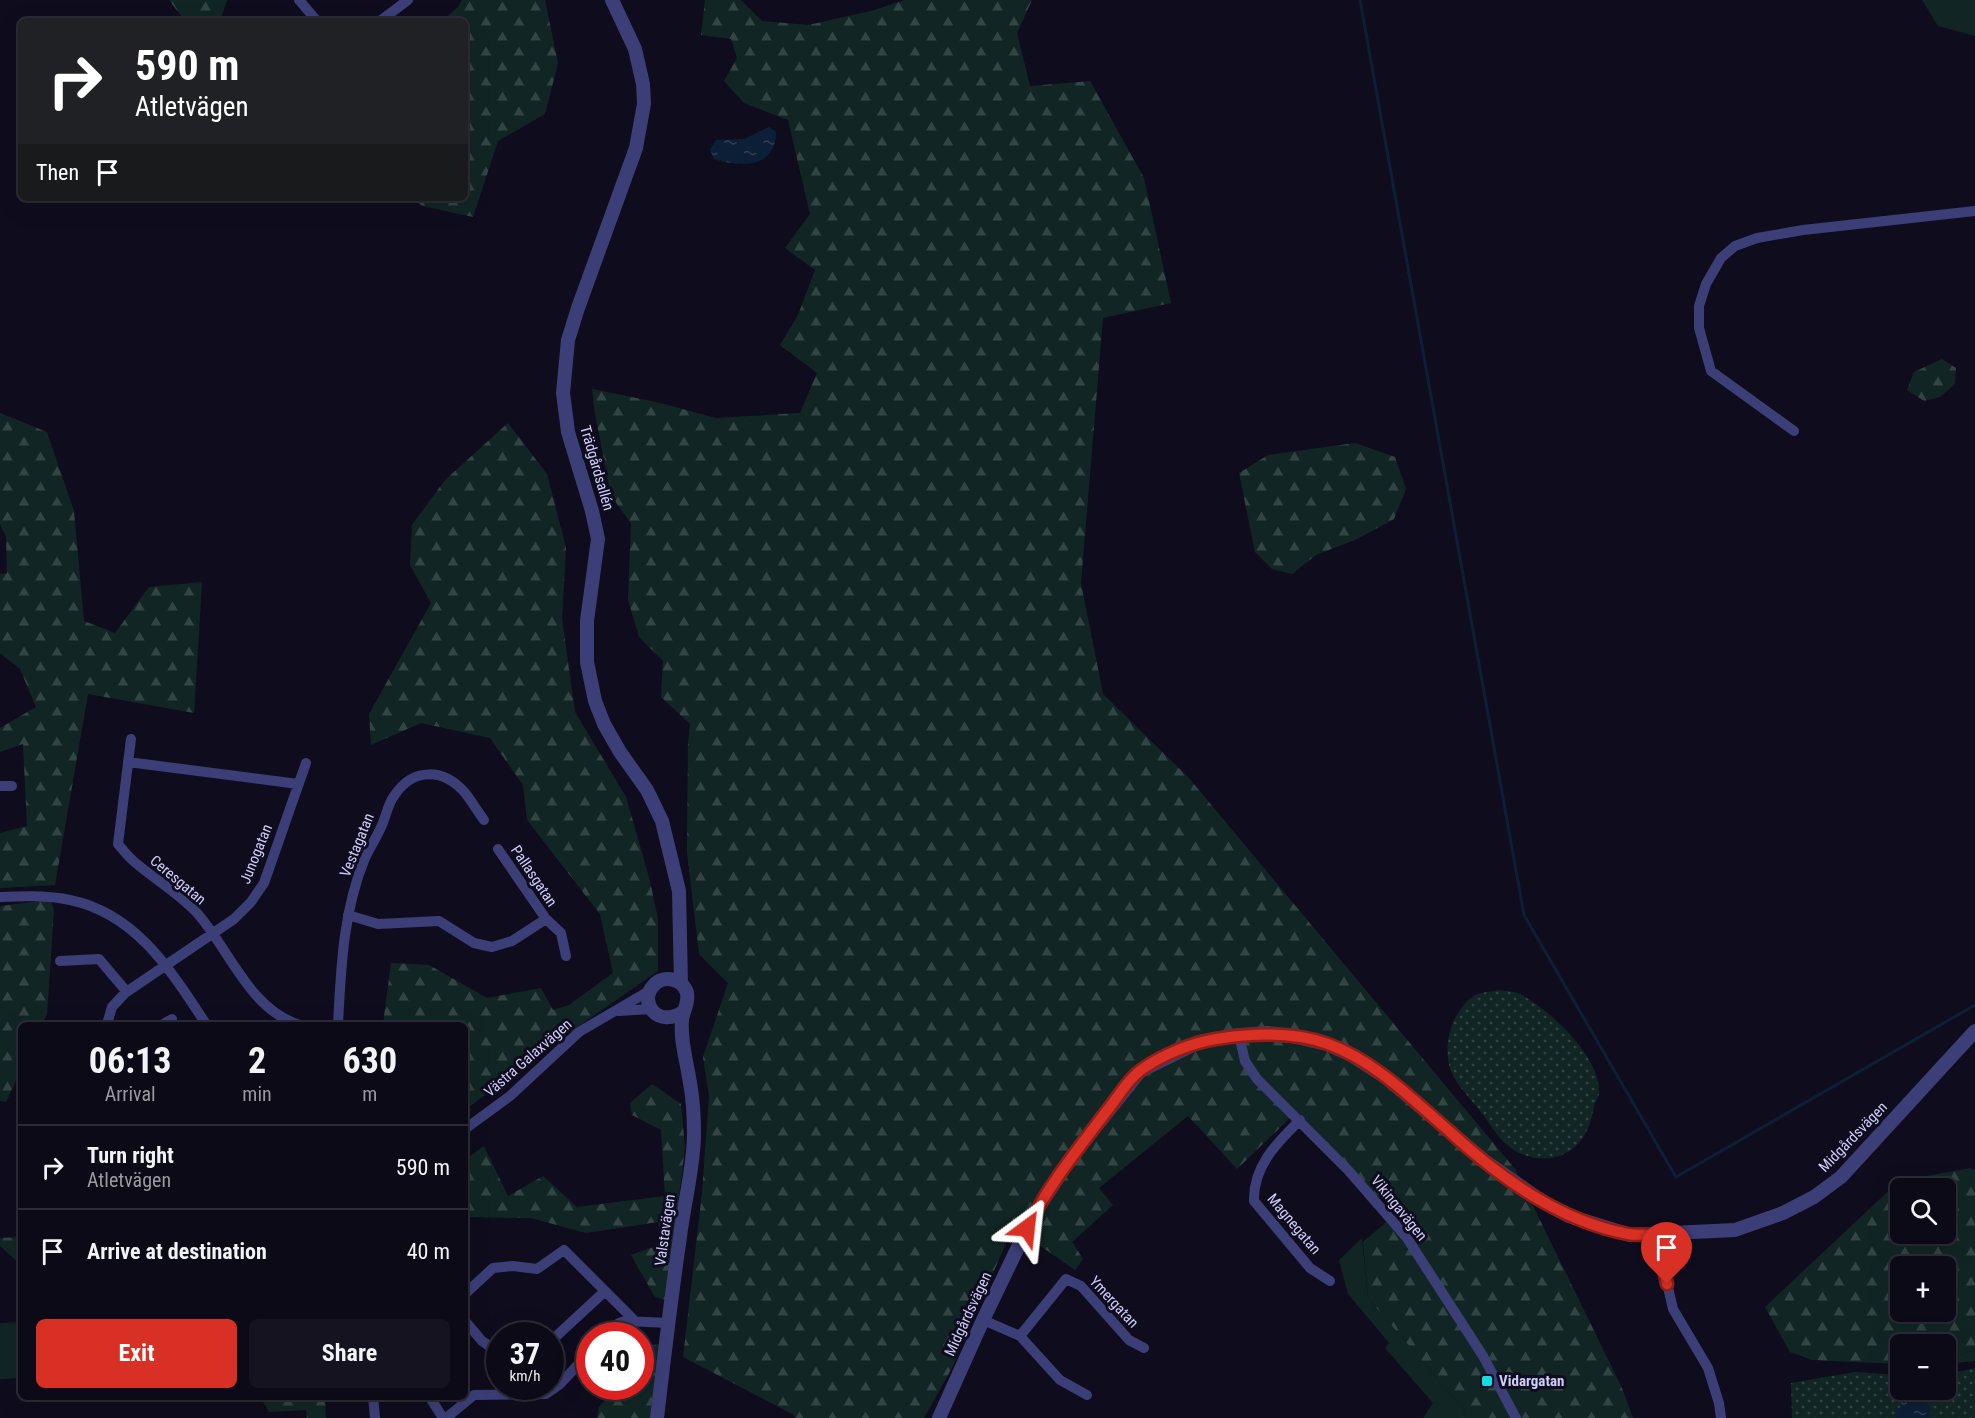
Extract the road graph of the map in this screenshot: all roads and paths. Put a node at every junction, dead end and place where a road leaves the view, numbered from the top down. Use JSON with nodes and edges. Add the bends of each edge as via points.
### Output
{"nodes":[{"id":1,"x":299,"y":0,"type":"edge"},
{"id":2,"x":408,"y":0,"type":"edge"},
{"id":3,"x":612,"y":0,"type":"edge"},
{"id":4,"x":314,"y":18,"type":"edge"},
{"id":5,"x":385,"y":18,"type":"edge"},
{"id":6,"x":1975,"y":211,"type":"edge"},
{"id":7,"x":1794,"y":431,"type":"dead end"},
{"id":8,"x":130,"y":739,"type":"dead end"},
{"id":9,"x":128,"y":762,"type":"junction"},
{"id":10,"x":306,"y":763,"type":"dead end"},
{"id":11,"x":298,"y":784,"type":"junction"},
{"id":12,"x":0,"y":786,"type":"edge"},
{"id":13,"x":12,"y":786,"type":"dead end"},
{"id":14,"x":484,"y":820,"type":"dead end"},
{"id":15,"x":498,"y":849,"type":"dead end"},
{"id":16,"x":0,"y":897,"type":"edge"},
{"id":17,"x":348,"y":915,"type":"junction"},
{"id":18,"x":546,"y":919,"type":"junction"},
{"id":19,"x":212,"y":933,"type":"junction"},
{"id":20,"x":680,"y":942,"type":"junction"},
{"id":21,"x":566,"y":956,"type":"dead end"},
{"id":22,"x":60,"y":961,"type":"dead end"},
{"id":23,"x":165,"y":965,"type":"junction"},
{"id":24,"x":663,"y":979,"type":"junction"},
{"id":25,"x":681,"y":984,"type":"junction"},
{"id":26,"x":649,"y":991,"type":"junction"},
{"id":27,"x":127,"y":992,"type":"junction"},
{"id":28,"x":651,"y":1009,"type":"junction"},
{"id":29,"x":684,"y":1011,"type":"junction"},
{"id":30,"x":613,"y":1012,"type":"junction"},
{"id":31,"x":667,"y":1018,"type":"junction"},
{"id":32,"x":108,"y":1022,"type":"edge"},
{"id":33,"x":205,"y":1022,"type":"edge"},
{"id":34,"x":291,"y":1022,"type":"edge"},
{"id":35,"x":338,"y":1022,"type":"edge"},
{"id":36,"x":1975,"y":1030,"type":"edge"},
{"id":37,"x":1239,"y":1035,"type":"junction"},
{"id":38,"x":1969,"y":1041,"type":"edge"},
{"id":39,"x":683,"y":1048,"type":"junction"},
{"id":40,"x":1300,"y":1120,"type":"junction"},
{"id":41,"x":468,"y":1127,"type":"edge"},
{"id":42,"x":1664,"y":1234,"type":"junction"},
{"id":43,"x":1330,"y":1281,"type":"dead end"},
{"id":44,"x":468,"y":1290,"type":"edge"},
{"id":45,"x":604,"y":1292,"type":"junction"},
{"id":46,"x":634,"y":1320,"type":"junction"},
{"id":47,"x":983,"y":1320,"type":"junction"},
{"id":48,"x":624,"y":1322,"type":"edge"},
{"id":49,"x":669,"y":1323,"type":"junction"},
{"id":50,"x":468,"y":1325,"type":"edge"},
{"id":51,"x":564,"y":1329,"type":"edge"},
{"id":52,"x":1020,"y":1336,"type":"junction"},
{"id":53,"x":486,"y":1344,"type":"edge"},
{"id":54,"x":1144,"y":1348,"type":"dead end"},
{"id":55,"x":576,"y":1367,"type":"edge"},
{"id":56,"x":1087,"y":1395,"type":"dead end"},
{"id":57,"x":373,"y":1400,"type":"edge"},
{"id":58,"x":432,"y":1400,"type":"edge"},
{"id":59,"x":467,"y":1400,"type":"edge"},
{"id":60,"x":468,"y":1400,"type":"edge"},
{"id":61,"x":375,"y":1418,"type":"edge"},
{"id":62,"x":444,"y":1418,"type":"edge"},
{"id":63,"x":657,"y":1418,"type":"edge"},
{"id":64,"x":939,"y":1418,"type":"edge"},
{"id":65,"x":1516,"y":1418,"type":"edge"},
{"id":66,"x":1721,"y":1418,"type":"edge"}],
"edges":[{"from":1,"to":4,"type":"street"},
{"from":2,"to":5,"type":"street"},
{"from":3,"to":20,"type":"street","name":"Trädgårdsallén","via":[[635,49],[644,104],[636,148],[568,340],[563,393],[568,432],[598,539],[587,621],[587,662],[595,701],[604,724],[647,790],[662,821],[679,891]]},
{"from":6,"to":7,"type":"street","via":[[1757,238],[1735,246],[1721,258],[1699,306],[1699,328],[1711,371]]},
{"from":8,"to":9,"type":"street","name":"Ceresgatan"},
{"from":9,"to":11,"type":"street"},
{"from":9,"to":19,"type":"street","name":"Ceresgatan","via":[[118,844],[134,863],[197,913]]},
{"from":10,"to":11,"type":"street","name":"Junogatan"},
{"from":11,"to":19,"type":"street","name":"Junogatan","via":[[264,882],[234,919]]},
{"from":12,"to":13,"type":"street"},
{"from":14,"to":17,"type":"street","name":"Vestagatan","via":[[464,792],[446,778],[427,774],[407,779],[393,797],[365,859]]},
{"from":15,"to":18,"type":"street","name":"Pallasgatan"},
{"from":16,"to":23,"type":"street","via":[[70,900],[108,913],[139,935]]},
{"from":17,"to":18,"type":"street","name":"Pallasgatan","via":[[378,924],[439,921],[474,943],[492,947],[512,941]]},
{"from":17,"to":35,"type":"street","name":"Vestagatan"},
{"from":18,"to":21,"type":"street","name":"Pallasgatan","via":[[561,933]]},
{"from":19,"to":23,"type":"street","name":"Junogatan"},
{"from":19,"to":34,"type":"street","name":"Ceresgatan","via":[[264,1003]]},
{"from":20,"to":24,"type":"street","name":"Trädgårdsallén","via":[[670,972]]},
{"from":20,"to":25,"type":"street","name":"Trädgårdsallén"},
{"from":22,"to":27,"type":"street","via":[[99,959]]},
{"from":23,"to":27,"type":"street","name":"Junogatan"},
{"from":23,"to":33,"type":"street"},
{"from":24,"to":25,"type":"street"},
{"from":24,"to":26,"type":"street"},
{"from":25,"to":29,"type":"street","name":"Valstavägen","via":[[686,992]]},
{"from":26,"to":28,"type":"street"},
{"from":26,"to":30,"type":"street","name":"Västra Galaxvägen"},
{"from":27,"to":32,"type":"street","name":"Junogatan","via":[[112,1007]]},
{"from":28,"to":30,"type":"street","name":"Västra Galaxvägen"},
{"from":28,"to":31,"type":"street"},
{"from":29,"to":31,"type":"street"},
{"from":29,"to":39,"type":"street","name":"Valstavägen"},
{"from":30,"to":41,"type":"street","name":"Västra Galaxvägen","via":[[579,1032],[510,1096]]},
{"from":31,"to":39,"type":"street","name":"Valstavägen"},
{"from":36,"to":38,"type":"street","name":"Midgårdsvägen"},
{"from":37,"to":40,"type":"street","name":"Vikingavägen","via":[[1245,1061],[1257,1079]]},
{"from":37,"to":42,"type":"street","name":"Midgårdsvägen","via":[[1268,1033],[1327,1044],[1384,1076],[1486,1162],[1543,1202],[1569,1216],[1618,1232]]},
{"from":37,"to":47,"type":"street","name":"Midgårdsvägen","via":[[1198,1042],[1140,1071],[1070,1160],[1034,1214]]},
{"from":38,"to":42,"type":"street","name":"Midgårdsvägen","via":[[1841,1177],[1814,1197],[1735,1230]]},
{"from":39,"to":49,"type":"street","name":"Valstavägen","via":[[693,1104],[694,1151]]},
{"from":40,"to":43,"type":"street","name":"Magnegatan","via":[[1277,1142],[1256,1177],[1254,1201],[1310,1268]]},
{"from":40,"to":65,"type":"street","name":"Vikingavägen","via":[[1407,1238],[1483,1356]]},
{"from":42,"to":66,"type":"street","via":[[1664,1270],[1673,1309],[1708,1368]]},
{"from":44,"to":45,"type":"street","via":[[493,1268],[537,1269],[564,1250]]},
{"from":45,"to":46,"type":"street"},
{"from":45,"to":51,"type":"street"},
{"from":46,"to":48,"type":"street"},
{"from":46,"to":49,"type":"street"},
{"from":47,"to":52,"type":"street"},
{"from":47,"to":64,"type":"street","name":"Midgårdsvägen"},
{"from":49,"to":63,"type":"street","name":"Valstavägen"},
{"from":50,"to":53,"type":"street"},
{"from":52,"to":54,"type":"street","name":"Ymergatan","via":[[1066,1279],[1082,1286],[1129,1340]]},
{"from":52,"to":56,"type":"street","via":[[1060,1380]]},
{"from":55,"to":60,"type":"street","via":[[546,1394],[474,1395]]},
{"from":57,"to":61,"type":"street"},
{"from":58,"to":62,"type":"street"},
{"from":59,"to":62,"type":"street"}]}
